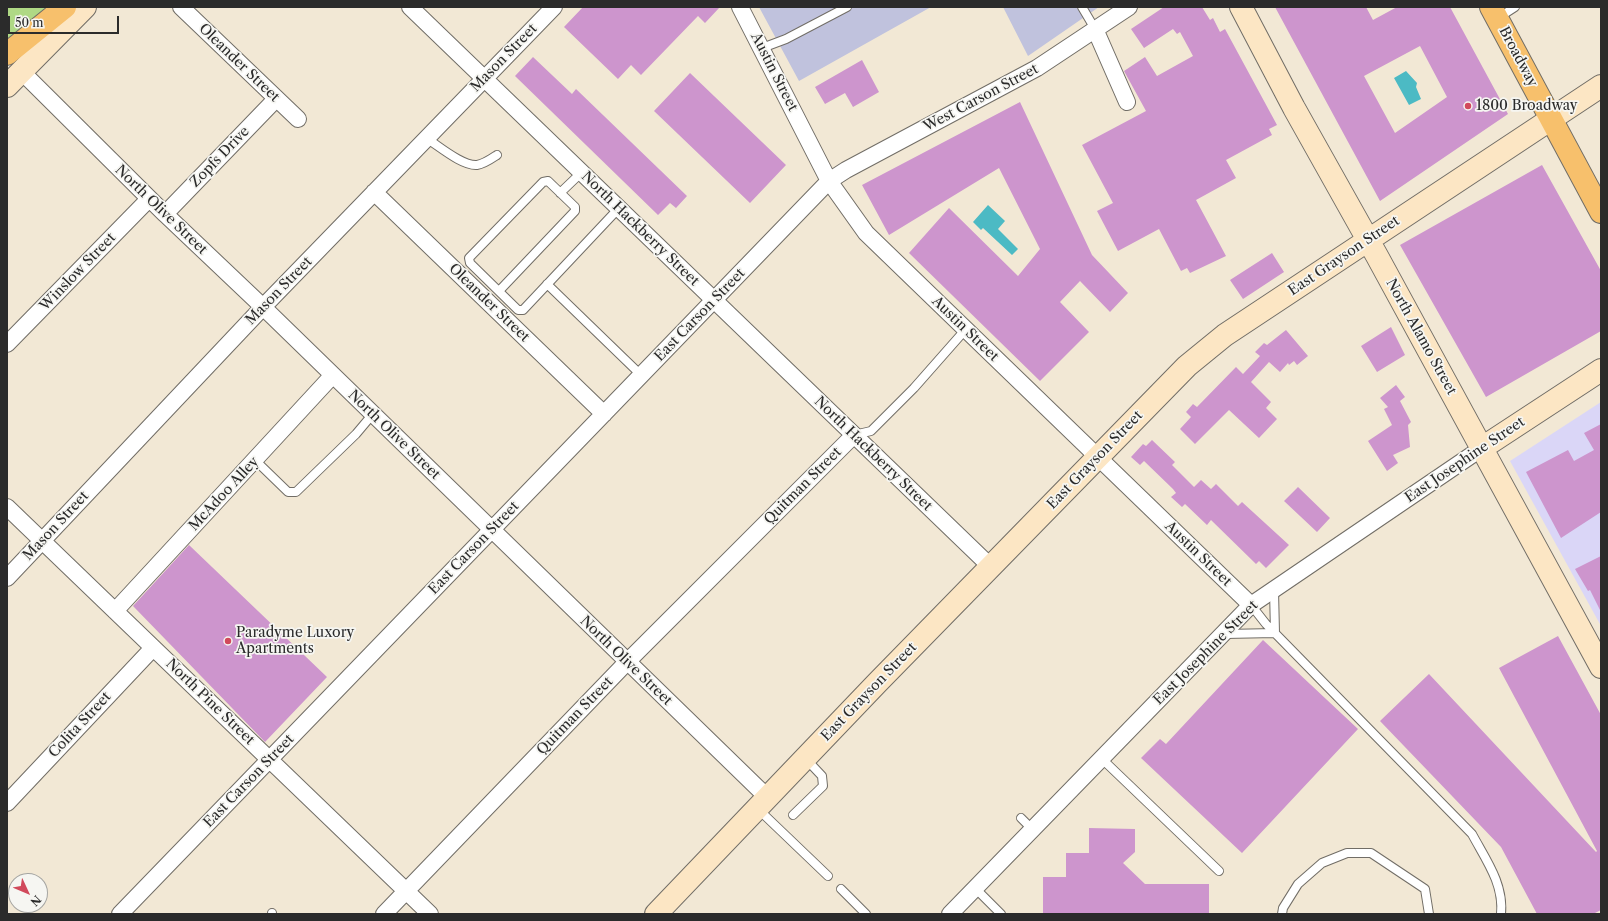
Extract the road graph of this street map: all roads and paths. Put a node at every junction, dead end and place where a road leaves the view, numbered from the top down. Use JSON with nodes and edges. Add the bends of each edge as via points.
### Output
{"nodes":[{"id":1,"x":65,"y":7,"type":"edge"},
{"id":2,"x":85,"y":7,"type":"edge"},
{"id":3,"x":410,"y":7,"type":"edge"},
{"id":4,"x":554,"y":7,"type":"edge"},
{"id":5,"x":740,"y":7,"type":"edge"},
{"id":6,"x":847,"y":7,"type":"edge"},
{"id":7,"x":1082,"y":7,"type":"edge"},
{"id":8,"x":1129,"y":7,"type":"edge"},
{"id":9,"x":1241,"y":7,"type":"edge"},
{"id":10,"x":1515,"y":7,"type":"edge"},
{"id":11,"x":189,"y":10,"type":"edge"},
{"id":12,"x":1494,"y":13,"type":"edge"},
{"id":13,"x":1095,"y":29,"type":"junction"},
{"id":14,"x":762,"y":48,"type":"junction"},
{"id":15,"x":7,"y":54,"type":"edge"},
{"id":16,"x":485,"y":78,"type":"junction"},
{"id":17,"x":14,"y":79,"type":"edge"},
{"id":18,"x":1601,"y":86,"type":"edge"},
{"id":19,"x":276,"y":99,"type":"junction"},
{"id":20,"x":1127,"y":102,"type":"dead end"},
{"id":21,"x":298,"y":119,"type":"dead end"},
{"id":22,"x":1551,"y":120,"type":"junction"},
{"id":23,"x":426,"y":138,"type":"junction"},
{"id":24,"x":497,"y":155,"type":"dead end"},
{"id":25,"x":582,"y":172,"type":"junction"},
{"id":26,"x":829,"y":181,"type":"junction"},
{"id":27,"x":374,"y":192,"type":"junction"},
{"id":28,"x":560,"y":193,"type":"junction"},
{"id":29,"x":149,"y":199,"type":"junction"},
{"id":30,"x":619,"y":208,"type":"junction"},
{"id":31,"x":1601,"y":212,"type":"edge"},
{"id":32,"x":164,"y":214,"type":"junction"},
{"id":33,"x":1368,"y":240,"type":"junction"},
{"id":34,"x":547,"y":284,"type":"junction"},
{"id":35,"x":499,"y":291,"type":"junction"},
{"id":36,"x":714,"y":300,"type":"junction"},
{"id":37,"x":263,"y":307,"type":"junction"},
{"id":38,"x":966,"y":328,"type":"junction"},
{"id":39,"x":7,"y":344,"type":"edge"},
{"id":40,"x":1601,"y":370,"type":"edge"},
{"id":41,"x":332,"y":376,"type":"junction"},
{"id":42,"x":641,"y":376,"type":"junction"},
{"id":43,"x":604,"y":414,"type":"junction"},
{"id":44,"x":372,"y":415,"type":"junction"},
{"id":45,"x":854,"y":435,"type":"junction"},
{"id":46,"x":1482,"y":448,"type":"junction"},
{"id":47,"x":1097,"y":458,"type":"junction"},
{"id":48,"x":255,"y":460,"type":"junction"},
{"id":49,"x":7,"y":507,"type":"edge"},
{"id":50,"x":492,"y":530,"type":"junction"},
{"id":51,"x":42,"y":541,"type":"junction"},
{"id":52,"x":991,"y":568,"type":"junction"},
{"id":53,"x":7,"y":578,"type":"edge"},
{"id":54,"x":1274,"y":590,"type":"junction"},
{"id":55,"x":1250,"y":605,"type":"junction"},
{"id":56,"x":115,"y":611,"type":"junction"},
{"id":57,"x":1275,"y":633,"type":"junction"},
{"id":58,"x":1222,"y":634,"type":"junction"},
{"id":59,"x":153,"y":648,"type":"junction"},
{"id":60,"x":1599,"y":658,"type":"edge"},
{"id":61,"x":627,"y":662,"type":"junction"},
{"id":62,"x":1101,"y":758,"type":"junction"},
{"id":63,"x":805,"y":759,"type":"junction"},
{"id":64,"x":270,"y":760,"type":"junction"},
{"id":65,"x":7,"y":803,"type":"edge"},
{"id":66,"x":762,"y":804,"type":"junction"},
{"id":67,"x":794,"y":815,"type":"dead end"},
{"id":68,"x":1219,"y":871,"type":"dead end"},
{"id":69,"x":828,"y":876,"type":"dead end"},
{"id":70,"x":975,"y":888,"type":"junction"},
{"id":71,"x":841,"y":889,"type":"dead end"},
{"id":72,"x":406,"y":891,"type":"junction"},
{"id":73,"x":955,"y":912,"type":"edge"},
{"id":74,"x":120,"y":914,"type":"edge"},
{"id":75,"x":384,"y":914,"type":"edge"},
{"id":76,"x":430,"y":914,"type":"edge"},
{"id":77,"x":656,"y":914,"type":"edge"},
{"id":78,"x":866,"y":914,"type":"edge"},
{"id":79,"x":1001,"y":914,"type":"edge"},
{"id":80,"x":1282,"y":914,"type":"edge"},
{"id":81,"x":1429,"y":914,"type":"edge"},
{"id":82,"x":1501,"y":914,"type":"edge"}],
"edges":[{"from":1,"to":15,"type":"main road"},
{"from":2,"to":17,"type":"street"},
{"from":3,"to":16,"type":"street","name":"North Hackberry Street"},
{"from":4,"to":16,"type":"street","name":"Mason Street"},
{"from":5,"to":14,"type":"street","name":"Austin Street"},
{"from":6,"to":14,"type":"lane","via":[[786,39]]},
{"from":7,"to":13,"type":"lane"},
{"from":8,"to":13,"type":"street","name":"West Carson Street"},
{"from":9,"to":33,"type":"street","name":"North Alamo Street"},
{"from":10,"to":12,"type":"lane"},
{"from":11,"to":19,"type":"street","name":"Oleander Street"},
{"from":12,"to":22,"type":"main road","name":"Broadway"},
{"from":13,"to":20,"type":"street"},
{"from":13,"to":26,"type":"street","name":"West Carson Street","via":[[1037,68]]},
{"from":14,"to":26,"type":"street","name":"Austin Street"},
{"from":16,"to":23,"type":"street","name":"Mason Street"},
{"from":16,"to":25,"type":"street","name":"North Hackberry Street"},
{"from":17,"to":29,"type":"street","name":"North Olive Street"},
{"from":18,"to":22,"type":"street","name":"East Grayson Street"},
{"from":19,"to":21,"type":"street","name":"Oleander Street"},
{"from":19,"to":32,"type":"street","name":"Zopfs Drive"},
{"from":22,"to":31,"type":"main road","name":"Broadway"},
{"from":22,"to":33,"type":"street","name":"East Grayson Street"},
{"from":23,"to":24,"type":"lane","via":[[472,165],[485,162]]},
{"from":23,"to":27,"type":"street","name":"Mason Street"},
{"from":25,"to":28,"type":"lane"},
{"from":25,"to":30,"type":"street","name":"North Hackberry Street"},
{"from":26,"to":36,"type":"street","name":"East Carson Street"},
{"from":26,"to":38,"type":"street","name":"Austin Street","via":[[866,233]]},
{"from":27,"to":37,"type":"street","name":"Mason Street"},
{"from":27,"to":43,"type":"street","name":"Oleander Street"},
{"from":28,"to":35,"type":"lane","via":[[575,211]]},
{"from":28,"to":35,"type":"lane","via":[[548,181],[543,182],[469,258],[470,263]]},
{"from":29,"to":32,"type":"street","name":"North Olive Street"},
{"from":29,"to":39,"type":"street","name":"Winslow Street"},
{"from":30,"to":34,"type":"lane"},
{"from":30,"to":36,"type":"street","name":"North Hackberry Street"},
{"from":32,"to":37,"type":"street","name":"North Olive Street"},
{"from":33,"to":46,"type":"street","name":"North Alamo Street"},
{"from":33,"to":47,"type":"street","name":"East Grayson Street","via":[[1225,335],[1187,366]]},
{"from":34,"to":35,"type":"lane","via":[[523,310],[518,310]]},
{"from":34,"to":42,"type":"lane"},
{"from":36,"to":42,"type":"street","name":"East Carson Street"},
{"from":36,"to":45,"type":"street","name":"North Hackberry Street"},
{"from":37,"to":41,"type":"street","name":"North Olive Street"},
{"from":37,"to":51,"type":"street","name":"Mason Street"},
{"from":38,"to":45,"type":"lane","via":[[914,388],[871,431]]},
{"from":38,"to":47,"type":"street","name":"Austin Street"},
{"from":40,"to":46,"type":"street","name":"East Josephine Street"},
{"from":41,"to":44,"type":"street","name":"North Olive Street"},
{"from":41,"to":48,"type":"street","name":"McAdoo Alley"},
{"from":42,"to":43,"type":"street","name":"East Carson Street"},
{"from":43,"to":50,"type":"street","name":"East Carson Street"},
{"from":44,"to":48,"type":"lane","via":[[296,492],[288,492]]},
{"from":44,"to":50,"type":"street","name":"North Olive Street"},
{"from":45,"to":52,"type":"street","name":"North Hackberry Street"},
{"from":45,"to":61,"type":"street","name":"Quitman Street"},
{"from":46,"to":54,"type":"street","name":"East Josephine Street"},
{"from":46,"to":60,"type":"street","name":"North Alamo Street"},
{"from":47,"to":52,"type":"street","name":"East Grayson Street"},
{"from":47,"to":55,"type":"street","name":"Austin Street"},
{"from":48,"to":56,"type":"street","name":"McAdoo Alley"},
{"from":49,"to":51,"type":"street","name":"North Pine Street"},
{"from":50,"to":61,"type":"street","name":"North Olive Street"},
{"from":50,"to":64,"type":"street","name":"East Carson Street"},
{"from":51,"to":53,"type":"street","name":"Mason Street"},
{"from":51,"to":56,"type":"street","name":"North Pine Street"},
{"from":52,"to":63,"type":"street","name":"East Grayson Street"},
{"from":54,"to":55,"type":"street","name":"East Josephine Street"},
{"from":54,"to":57,"type":"lane"},
{"from":55,"to":57,"type":"lane"},
{"from":55,"to":58,"type":"street","name":"East Josephine Street"},
{"from":56,"to":59,"type":"street","name":"North Pine Street"},
{"from":57,"to":58,"type":"lane"},
{"from":57,"to":82,"type":"lane","via":[[1472,834],[1494,872],[1502,900]]},
{"from":58,"to":62,"type":"street","name":"East Josephine Street"},
{"from":59,"to":64,"type":"street","name":"North Pine Street"},
{"from":59,"to":65,"type":"street","name":"Colita Street"},
{"from":61,"to":66,"type":"street","name":"North Olive Street"},
{"from":61,"to":72,"type":"street","name":"Quitman Street"},
{"from":62,"to":68,"type":"lane"},
{"from":62,"to":70,"type":"street","name":"East Josephine Street","via":[[1026,824]]},
{"from":63,"to":66,"type":"street","name":"East Grayson Street"},
{"from":63,"to":67,"type":"lane","via":[[822,776],[822,786]]},
{"from":64,"to":72,"type":"street","name":"North Pine Street"},
{"from":64,"to":74,"type":"street","name":"East Carson Street"},
{"from":66,"to":69,"type":"lane"},
{"from":66,"to":77,"type":"street","name":"East Grayson Street"},
{"from":70,"to":73,"type":"street","name":"East Josephine Street"},
{"from":70,"to":79,"type":"lane"},
{"from":71,"to":78,"type":"lane"},
{"from":72,"to":75,"type":"street","name":"Quitman Street"},
{"from":72,"to":76,"type":"street","name":"North Pine Street"},
{"from":80,"to":81,"type":"lane","via":[[1298,884],[1322,863],[1347,853],[1371,853],[1425,889]]}]}
